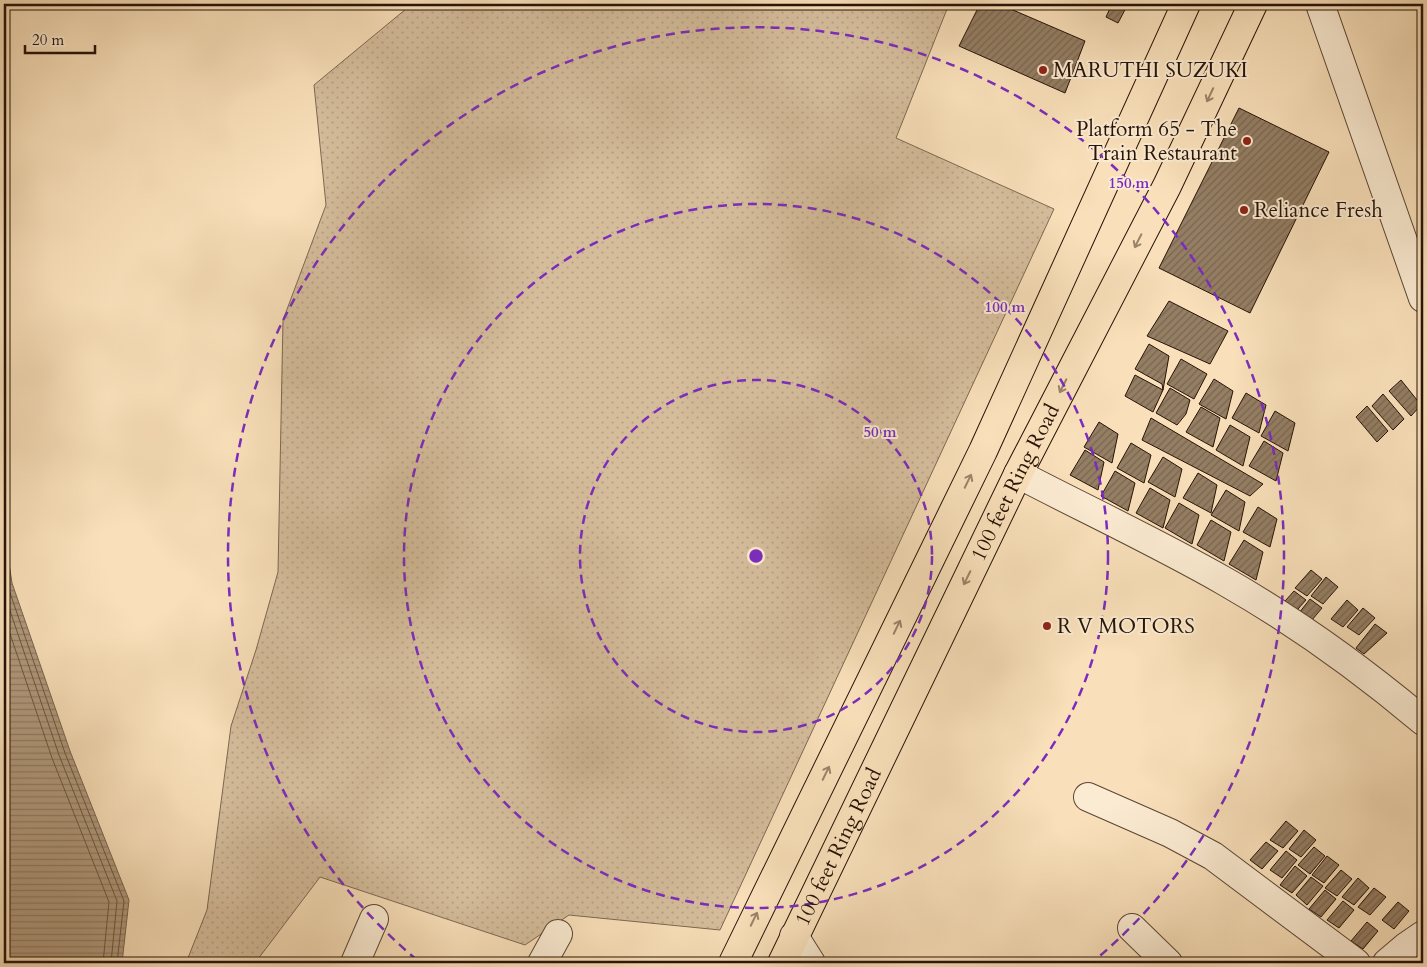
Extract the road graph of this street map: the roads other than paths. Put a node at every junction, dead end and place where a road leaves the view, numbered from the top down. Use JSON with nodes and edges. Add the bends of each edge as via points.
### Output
{"nodes":[{"id":1,"x":1186,"y":4,"type":"edge"},
{"id":2,"x":1253,"y":4,"type":"edge"},
{"id":3,"x":1320,"y":4,"type":"edge"},
{"id":4,"x":1423,"y":298,"type":"edge"},
{"id":5,"x":1018,"y":474,"type":"junction"},
{"id":6,"x":1423,"y":721,"type":"edge"},
{"id":7,"x":1088,"y":797,"type":"dead end"},
{"id":8,"x":374,"y":919,"type":"dead end"},
{"id":9,"x":1132,"y":928,"type":"dead end"},
{"id":10,"x":558,"y":934,"type":"dead end"},
{"id":11,"x":1423,"y":935,"type":"edge"},
{"id":12,"x":794,"y":936,"type":"junction"},
{"id":13,"x":355,"y":963,"type":"edge"},
{"id":14,"x":542,"y":963,"type":"edge"},
{"id":15,"x":733,"y":963,"type":"edge"},
{"id":16,"x":782,"y":963,"type":"edge"},
{"id":17,"x":811,"y":963,"type":"edge"},
{"id":18,"x":1168,"y":963,"type":"edge"},
{"id":19,"x":1356,"y":963,"type":"edge"},
{"id":20,"x":1387,"y":963,"type":"edge"}],
"edges":[{"from":15,"to":1,"type":"main road","name":"100 feet Ring Road","one_way":true,"via":[[983,452]]},
{"from":2,"to":5,"type":"main road","name":"100 feet Ring Road","one_way":true,"via":[[1167,186]]},
{"from":3,"to":4,"type":"street"},
{"from":5,"to":6,"type":"street","via":[[1226,582],[1318,640]]},
{"from":5,"to":12,"type":"main road","name":"100 feet Ring Road","one_way":true},
{"from":7,"to":19,"type":"street","via":[[1213,856]]},
{"from":8,"to":13,"type":"street"},
{"from":9,"to":18,"type":"street"},
{"from":10,"to":14,"type":"street"},
{"from":11,"to":20,"type":"street"},
{"from":12,"to":16,"type":"main road","name":"100 feet Ring Road"},
{"from":12,"to":17,"type":"street"}]}
